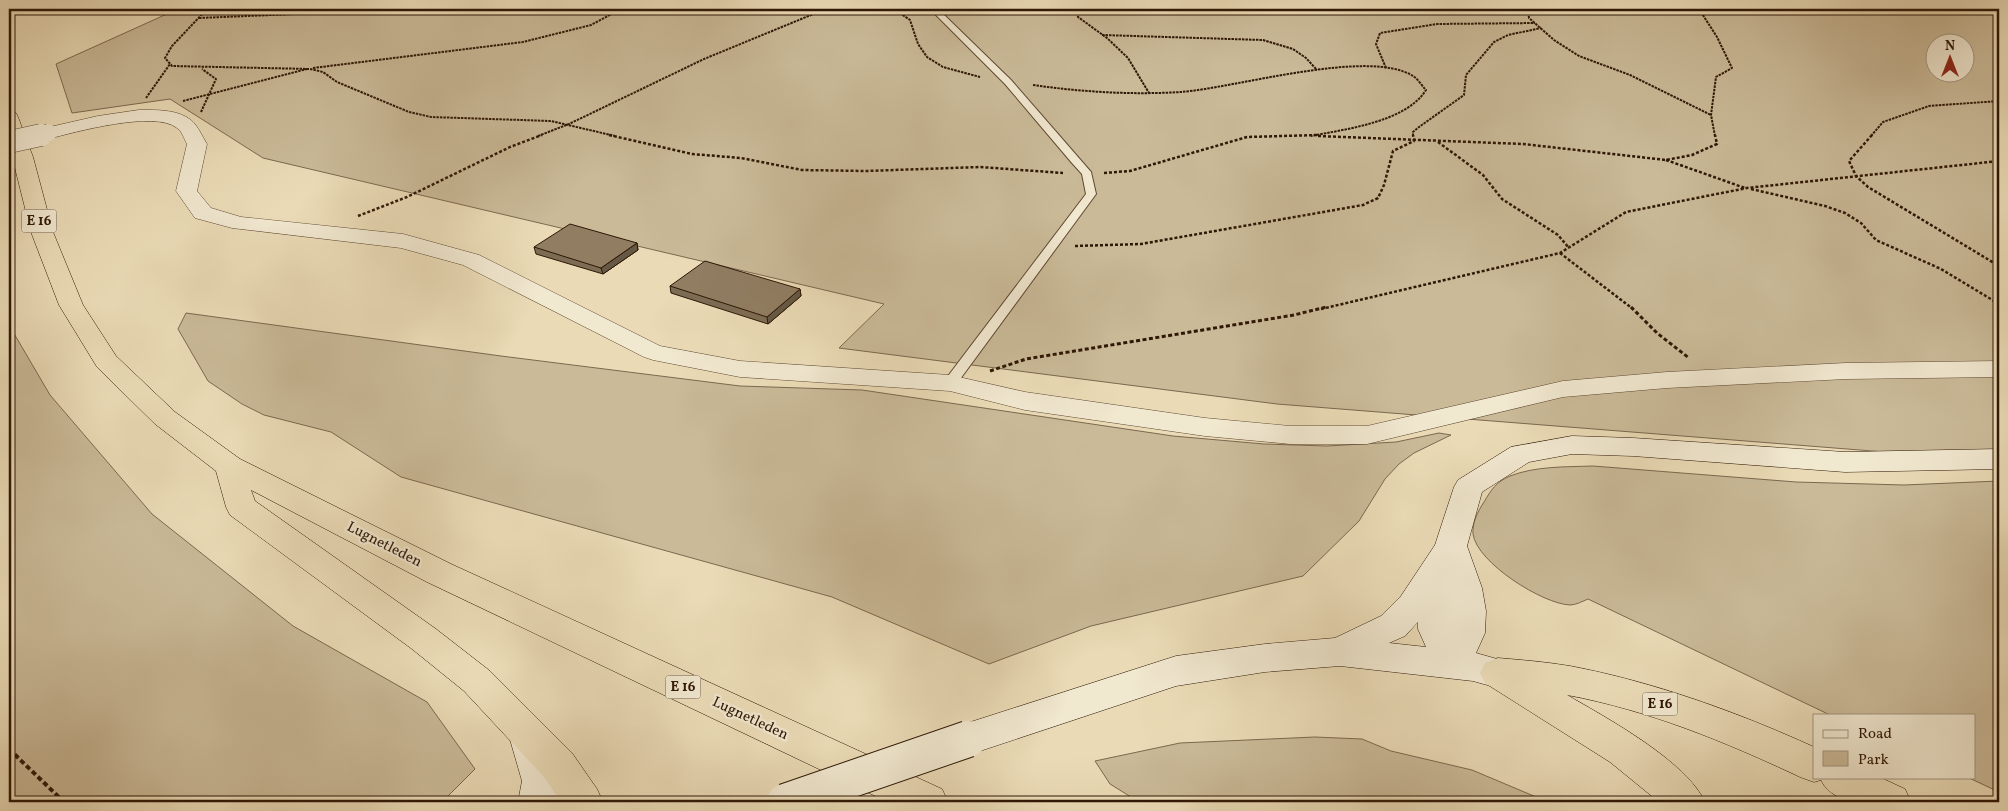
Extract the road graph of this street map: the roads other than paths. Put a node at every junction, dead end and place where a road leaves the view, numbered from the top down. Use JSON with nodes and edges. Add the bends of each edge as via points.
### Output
{"nodes":[{"id":1,"x":934,"y":9,"type":"edge"},
{"id":2,"x":9,"y":116,"type":"edge"},
{"id":3,"x":9,"y":142,"type":"edge"},
{"id":4,"x":1999,"y":369,"type":"edge"},
{"id":5,"x":950,"y":383,"type":"junction"},
{"id":6,"x":1999,"y":459,"type":"edge"},
{"id":7,"x":230,"y":466,"type":"junction"},
{"id":8,"x":1450,"y":546,"type":"junction"},
{"id":9,"x":1434,"y":575,"type":"junction"},
{"id":10,"x":1340,"y":652,"type":"junction"},
{"id":11,"x":1452,"y":665,"type":"junction"},
{"id":12,"x":1498,"y":673,"type":"junction"},
{"id":13,"x":526,"y":732,"type":"junction"},
{"id":14,"x":1813,"y":765,"type":"edge"},
{"id":15,"x":1841,"y":778,"type":"edge"},
{"id":16,"x":538,"y":802,"type":"edge"},
{"id":17,"x":583,"y":802,"type":"edge"},
{"id":18,"x":786,"y":802,"type":"edge"},
{"id":19,"x":928,"y":802,"type":"edge"},
{"id":20,"x":1685,"y":802,"type":"edge"},
{"id":21,"x":1891,"y":802,"type":"edge"}],
"edges":[{"from":1,"to":5,"type":"lane","via":[[1008,82],[1087,174],[1091,194]]},
{"from":2,"to":7,"type":"highway","name":"Lugnetleden","number":"E 16","via":[[45,241],[71,306],[106,361],[165,418]]},
{"from":3,"to":5,"type":"street","bridge":true,"via":[[126,116],[165,117],[181,112],[197,144],[186,191],[203,213],[240,223],[403,241],[471,260],[653,352],[740,369]]},
{"from":4,"to":5,"type":"street","via":[[1846,371],[1564,389],[1367,435],[1290,435],[1205,427],[1024,401]]},
{"from":6,"to":8,"type":"street","via":[[1845,462],[1572,444],[1521,454],[1469,487]]},
{"from":7,"to":13,"type":"highway","via":[[241,507],[478,681]]},
{"from":7,"to":19,"type":"highway","name":"Lugnetleden","number":"E 16","via":[[439,573]]},
{"from":8,"to":9,"type":"street"},
{"from":8,"to":11,"type":"street","via":[[1465,586],[1470,620],[1467,635]]},
{"from":9,"to":10,"type":"street","via":[[1393,626]]},
{"from":9,"to":11,"type":"street","via":[[1435,629]]},
{"from":10,"to":11,"type":"street"},
{"from":10,"to":18,"type":"street","bridge":true,"via":[[1266,658],[1176,671]]},
{"from":11,"to":12,"type":"street"},
{"from":12,"to":14,"type":"highway","number":"E 16","via":[[1568,681],[1668,706]]},
{"from":12,"to":20,"type":"highway","via":[[1607,740],[1668,783]]},
{"from":13,"to":16,"type":"street","via":[[542,781]]},
{"from":13,"to":17,"type":"highway","via":[[558,765]]},
{"from":15,"to":21,"type":"highway"}]}
